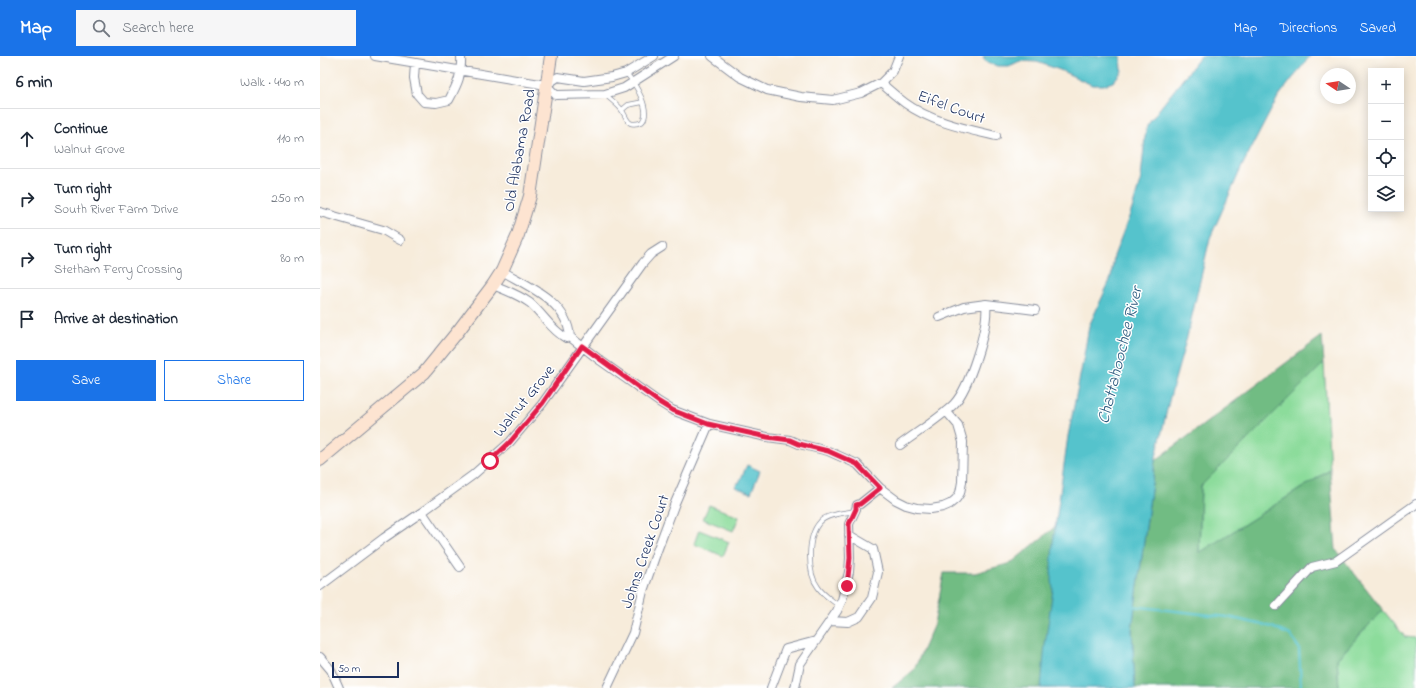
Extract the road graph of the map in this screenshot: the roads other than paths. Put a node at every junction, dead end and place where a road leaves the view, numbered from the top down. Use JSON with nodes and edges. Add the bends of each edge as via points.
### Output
{"nodes":[{"id":1,"x":375,"y":56,"type":"edge"},
{"id":2,"x":461,"y":56,"type":"edge"},
{"id":3,"x":551,"y":56,"type":"edge"},
{"id":4,"x":654,"y":56,"type":"edge"},
{"id":5,"x":674,"y":56,"type":"edge"},
{"id":6,"x":712,"y":56,"type":"edge"},
{"id":7,"x":899,"y":56,"type":"edge"},
{"id":8,"x":415,"y":63,"type":"junction"},
{"id":9,"x":462,"y":71,"type":"junction"},
{"id":10,"x":626,"y":73,"type":"junction"},
{"id":11,"x":584,"y":81,"type":"junction"},
{"id":12,"x":633,"y":83,"type":"junction"},
{"id":13,"x":881,"y":83,"type":"junction"},
{"id":14,"x":546,"y":85,"type":"junction"},
{"id":15,"x":605,"y":94,"type":"junction"},
{"id":16,"x":585,"y":95,"type":"junction"},
{"id":17,"x":643,"y":102,"type":"junction"},
{"id":18,"x":622,"y":110,"type":"junction"},
{"id":19,"x":996,"y":136,"type":"dead end"},
{"id":20,"x":320,"y":212,"type":"edge"},
{"id":21,"x":400,"y":240,"type":"dead end"},
{"id":22,"x":662,"y":247,"type":"dead end"},
{"id":23,"x":502,"y":271,"type":"junction"},
{"id":24,"x":493,"y":285,"type":"junction"},
{"id":25,"x":986,"y":304,"type":"junction"},
{"id":26,"x":1035,"y":310,"type":"dead end"},
{"id":27,"x":939,"y":317,"type":"dead end"},
{"id":28,"x":570,"y":337,"type":"junction"},
{"id":29,"x":582,"y":346,"type":"junction"},
{"id":30,"x":946,"y":411,"type":"junction"},
{"id":31,"x":708,"y":424,"type":"junction"},
{"id":32,"x":900,"y":445,"type":"dead end"},
{"id":33,"x":320,"y":460,"type":"edge"},
{"id":34,"x":880,"y":488,"type":"junction"},
{"id":35,"x":1416,"y":504,"type":"edge"},
{"id":36,"x":855,"y":511,"type":"junction"},
{"id":37,"x":422,"y":512,"type":"junction"},
{"id":38,"x":849,"y":535,"type":"junction"},
{"id":39,"x":460,"y":567,"type":"dead end"},
{"id":40,"x":320,"y":586,"type":"edge"},
{"id":41,"x":839,"y":606,"type":"junction"},
{"id":42,"x":1276,"y":606,"type":"dead end"},
{"id":43,"x":830,"y":621,"type":"junction"},
{"id":44,"x":816,"y":641,"type":"junction"},
{"id":45,"x":320,"y":657,"type":"edge"},
{"id":46,"x":339,"y":688,"type":"edge"},
{"id":47,"x":608,"y":688,"type":"edge"},
{"id":48,"x":772,"y":688,"type":"edge"},
{"id":49,"x":795,"y":688,"type":"edge"}],
"edges":[{"from":1,"to":8,"type":"street"},
{"from":2,"to":9,"type":"street"},
{"from":3,"to":14,"type":"main road","name":"Old Alabama Road"},
{"from":4,"to":10,"type":"street"},
{"from":5,"to":12,"type":"street"},
{"from":6,"to":13,"type":"street","via":[[740,77],[767,90],[801,97],[833,100],[861,93]]},
{"from":7,"to":13,"type":"street","via":[[893,71]]},
{"from":8,"to":9,"type":"street"},
{"from":8,"to":9,"type":"street","via":[[417,94],[424,102],[449,100]]},
{"from":9,"to":14,"type":"street"},
{"from":10,"to":11,"type":"street"},
{"from":10,"to":12,"type":"lane"},
{"from":11,"to":14,"type":"street","via":[[558,77]]},
{"from":11,"to":16,"type":"street"},
{"from":12,"to":15,"type":"street"},
{"from":12,"to":17,"type":"lane"},
{"from":13,"to":19,"type":"street","name":"Eifel Court","via":[[906,104],[928,116]]},
{"from":14,"to":16,"type":"street","via":[[556,95]]},
{"from":14,"to":23,"type":"main road","name":"Old Alabama Road","via":[[530,196],[518,235]]},
{"from":15,"to":16,"type":"street"},
{"from":15,"to":18,"type":"lane"},
{"from":17,"to":18,"type":"lane","via":[[628,105]]},
{"from":17,"to":18,"type":"lane","via":[[646,114],[642,122],[637,124],[626,119]]},
{"from":20,"to":21,"type":"street","via":[[383,230]]},
{"from":22,"to":29,"type":"street","name":"Walnut Grove","via":[[643,262]]},
{"from":23,"to":24,"type":"main road","name":"Old Alabama Road"},
{"from":23,"to":28,"type":"street","via":[[553,303],[567,320]]},
{"from":24,"to":28,"type":"street","via":[[529,303],[558,334]]},
{"from":24,"to":33,"type":"main road","name":"Old Alabama Road","via":[[424,373]]},
{"from":25,"to":26,"type":"street"},
{"from":25,"to":27,"type":"street","via":[[964,307]]},
{"from":25,"to":30,"type":"street","via":[[984,329],[973,367],[960,396]]},
{"from":28,"to":29,"type":"street"},
{"from":29,"to":31,"type":"street","via":[[659,402]]},
{"from":29,"to":37,"type":"street","name":"Walnut Grove","via":[[542,404],[510,442],[473,475]]},
{"from":30,"to":32,"type":"street"},
{"from":30,"to":34,"type":"street","via":[[958,425],[963,442],[962,482],[956,500],[943,507],[917,508],[896,500]]},
{"from":31,"to":34,"type":"street","via":[[790,440],[828,451],[857,464]]},
{"from":31,"to":47,"type":"street","name":"Johns Creek Court","via":[[657,551],[643,591],[633,633]]},
{"from":34,"to":36,"type":"street","via":[[856,505]]},
{"from":35,"to":42,"type":"street","via":[[1336,561],[1312,567]]},
{"from":36,"to":38,"type":"street","via":[[849,524]]},
{"from":36,"to":41,"type":"lane","via":[[820,521],[812,538],[812,575],[818,587]]},
{"from":37,"to":39,"type":"street"},
{"from":37,"to":40,"type":"street","name":"Walnut Grove"},
{"from":38,"to":41,"type":"street","via":[[849,572],[847,586]]},
{"from":38,"to":43,"type":"street","via":[[873,549],[878,572],[872,598],[859,617],[848,622]]},
{"from":41,"to":43,"type":"street"},
{"from":43,"to":44,"type":"street"},
{"from":44,"to":48,"type":"street","via":[[786,649]]},
{"from":44,"to":49,"type":"street","via":[[800,664]]},
{"from":45,"to":46,"type":"street","via":[[332,670]]}]}
